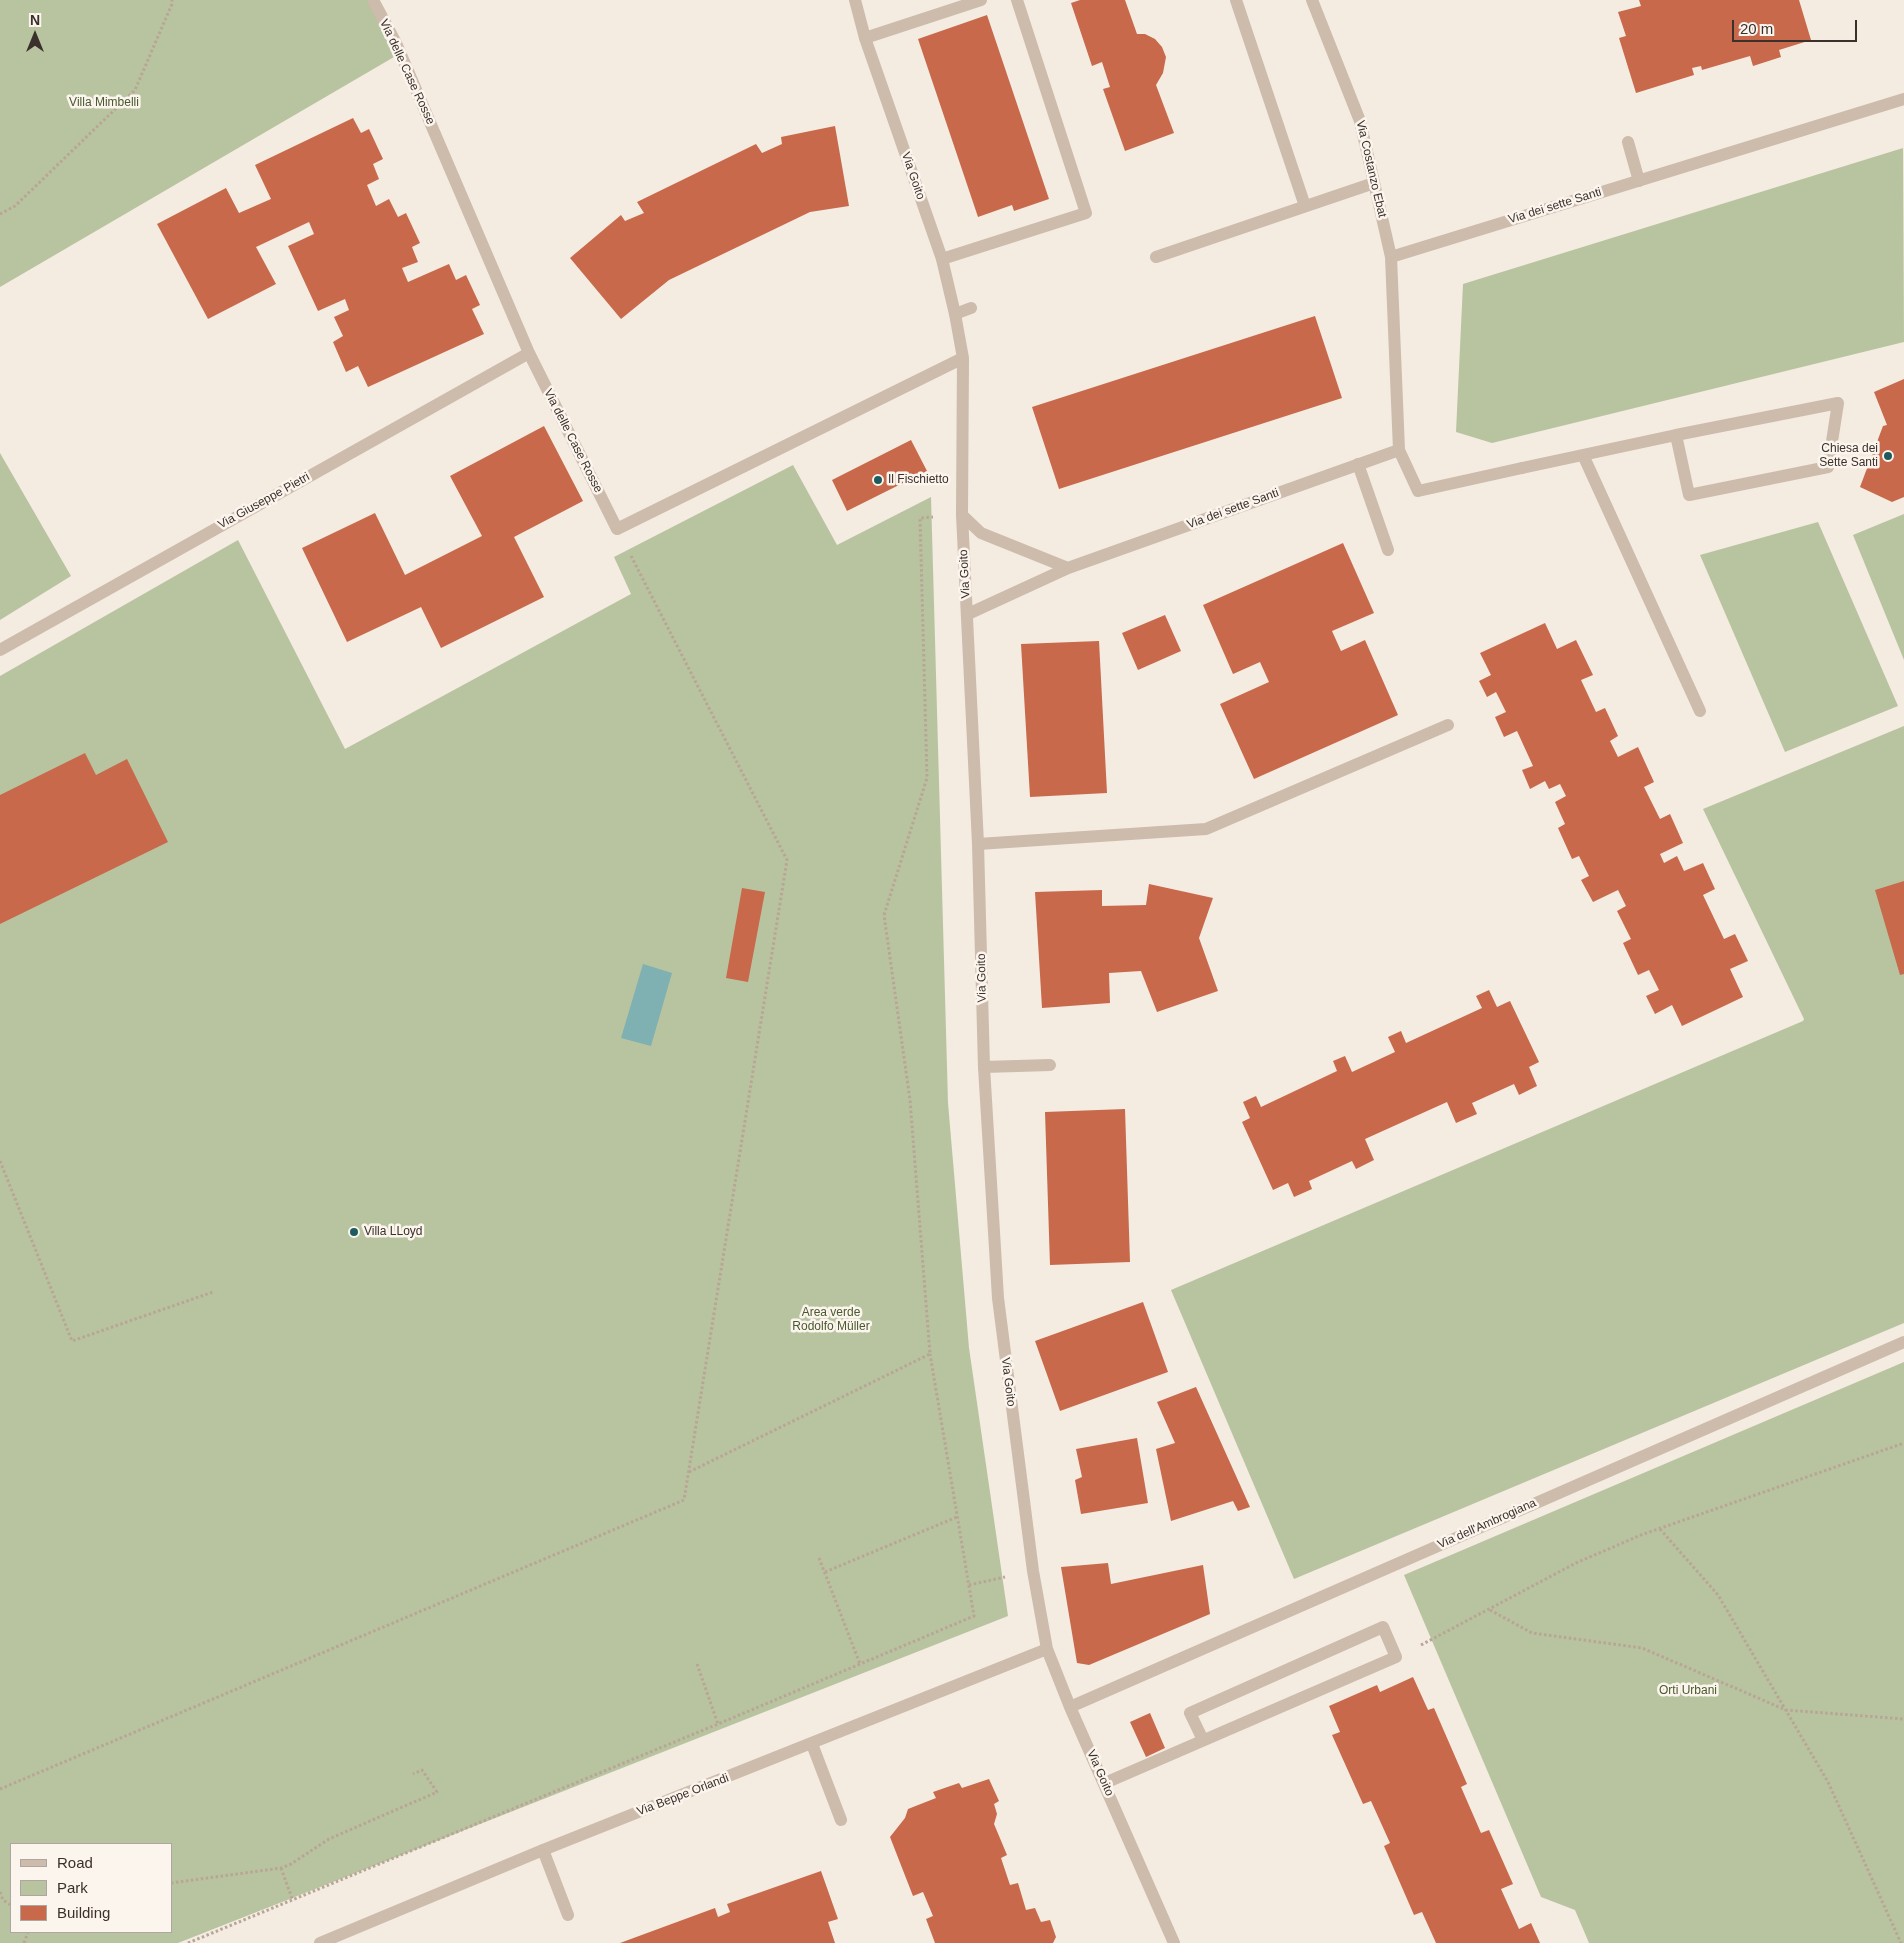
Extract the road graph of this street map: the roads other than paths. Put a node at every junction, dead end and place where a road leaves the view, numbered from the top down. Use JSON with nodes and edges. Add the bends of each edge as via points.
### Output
{"nodes":[{"id":1,"x":373,"y":0,"type":"edge"},
{"id":2,"x":855,"y":0,"type":"edge"},
{"id":3,"x":981,"y":0,"type":"edge"},
{"id":4,"x":1017,"y":0,"type":"edge"},
{"id":5,"x":1236,"y":0,"type":"edge"},
{"id":6,"x":1312,"y":0,"type":"edge"},
{"id":7,"x":865,"y":38,"type":"junction"},
{"id":8,"x":1904,"y":99,"type":"edge"},
{"id":9,"x":1628,"y":142,"type":"dead end"},
{"id":10,"x":1639,"y":181,"type":"junction"},
{"id":11,"x":1374,"y":183,"type":"junction"},
{"id":12,"x":1305,"y":206,"type":"junction"},
{"id":13,"x":1156,"y":257,"type":"dead end"},
{"id":14,"x":1391,"y":257,"type":"junction"},
{"id":15,"x":942,"y":259,"type":"junction"},
{"id":16,"x":971,"y":308,"type":"dead end"},
{"id":17,"x":956,"y":314,"type":"junction"},
{"id":18,"x":529,"y":353,"type":"junction"},
{"id":19,"x":963,"y":358,"type":"junction"},
{"id":20,"x":1676,"y":435,"type":"junction"},
{"id":21,"x":1399,"y":450,"type":"junction"},
{"id":22,"x":1584,"y":455,"type":"junction"},
{"id":23,"x":1358,"y":464,"type":"junction"},
{"id":24,"x":962,"y":515,"type":"junction"},
{"id":25,"x":1388,"y":550,"type":"dead end"},
{"id":26,"x":1068,"y":568,"type":"junction"},
{"id":27,"x":968,"y":614,"type":"junction"},
{"id":28,"x":0,"y":650,"type":"edge"},
{"id":29,"x":1700,"y":710,"type":"dead end"},
{"id":30,"x":1448,"y":725,"type":"dead end"},
{"id":31,"x":978,"y":844,"type":"junction"},
{"id":32,"x":1050,"y":1065,"type":"dead end"},
{"id":33,"x":984,"y":1067,"type":"junction"},
{"id":34,"x":1904,"y":1342,"type":"edge"},
{"id":35,"x":1047,"y":1649,"type":"junction"},
{"id":36,"x":1070,"y":1707,"type":"junction"},
{"id":37,"x":1202,"y":1740,"type":"junction"},
{"id":38,"x":812,"y":1744,"type":"junction"},
{"id":39,"x":1105,"y":1783,"type":"junction"},
{"id":40,"x":841,"y":1820,"type":"dead end"},
{"id":41,"x":543,"y":1850,"type":"junction"},
{"id":42,"x":568,"y":1915,"type":"dead end"},
{"id":43,"x":320,"y":1943,"type":"edge"},
{"id":44,"x":1174,"y":1943,"type":"edge"}],
"edges":[{"from":1,"to":18,"type":"street","name":"Via delle Case Rosse","via":[[396,43]]},
{"from":2,"to":7,"type":"street","name":"Via Goito"},
{"from":3,"to":7,"type":"street"},
{"from":4,"to":15,"type":"street","via":[[1086,213]]},
{"from":5,"to":12,"type":"street"},
{"from":6,"to":11,"type":"street","name":"Via Costanzo Ebat","via":[[1360,121]]},
{"from":7,"to":15,"type":"street","name":"Via Goito"},
{"from":8,"to":10,"type":"street","name":"Via dei sette Santi"},
{"from":9,"to":10,"type":"street"},
{"from":10,"to":14,"type":"street","name":"Via dei sette Santi"},
{"from":11,"to":12,"type":"street"},
{"from":11,"to":14,"type":"street","name":"Via Costanzo Ebat"},
{"from":12,"to":13,"type":"street"},
{"from":14,"to":21,"type":"street"},
{"from":15,"to":17,"type":"street","name":"Via Goito"},
{"from":16,"to":17,"type":"street"},
{"from":17,"to":19,"type":"street","name":"Via Goito"},
{"from":18,"to":19,"type":"street","name":"Via delle Case Rosse","via":[[617,529]]},
{"from":18,"to":28,"type":"street","name":"Via Giuseppe Pietri"},
{"from":19,"to":24,"type":"street","name":"Via Goito"},
{"from":20,"to":20,"type":"street","via":[[1690,495],[1828,467],[1838,403]]},
{"from":20,"to":22,"type":"street"},
{"from":21,"to":22,"type":"street","via":[[1418,491]]},
{"from":21,"to":23,"type":"street","name":"Via dei sette Santi"},
{"from":22,"to":29,"type":"street"},
{"from":23,"to":25,"type":"street"},
{"from":23,"to":26,"type":"street","name":"Via dei sette Santi"},
{"from":24,"to":26,"type":"street","via":[[981,533]]},
{"from":24,"to":27,"type":"street","name":"Via Goito"},
{"from":26,"to":27,"type":"street","name":"Via dei sette Santi"},
{"from":27,"to":31,"type":"street","name":"Via Goito"},
{"from":30,"to":31,"type":"street","via":[[1206,829]]},
{"from":31,"to":33,"type":"street","name":"Via Goito"},
{"from":32,"to":33,"type":"street"},
{"from":33,"to":35,"type":"street","name":"Via Goito","via":[[998,1298],[1033,1571]]},
{"from":34,"to":36,"type":"street","name":"Via dell'Ambrogiana"},
{"from":35,"to":36,"type":"street","name":"Via Goito"},
{"from":35,"to":38,"type":"street","name":"Via Beppe Orlandi"},
{"from":36,"to":39,"type":"street","name":"Via Goito"},
{"from":37,"to":37,"type":"street","via":[[1396,1657],[1383,1627],[1190,1713]]},
{"from":37,"to":39,"type":"street"},
{"from":38,"to":40,"type":"street"},
{"from":38,"to":41,"type":"street","name":"Via Beppe Orlandi"},
{"from":39,"to":44,"type":"street","name":"Via Goito"},
{"from":41,"to":42,"type":"street"},
{"from":41,"to":43,"type":"street","name":"Via Beppe Orlandi"}]}
